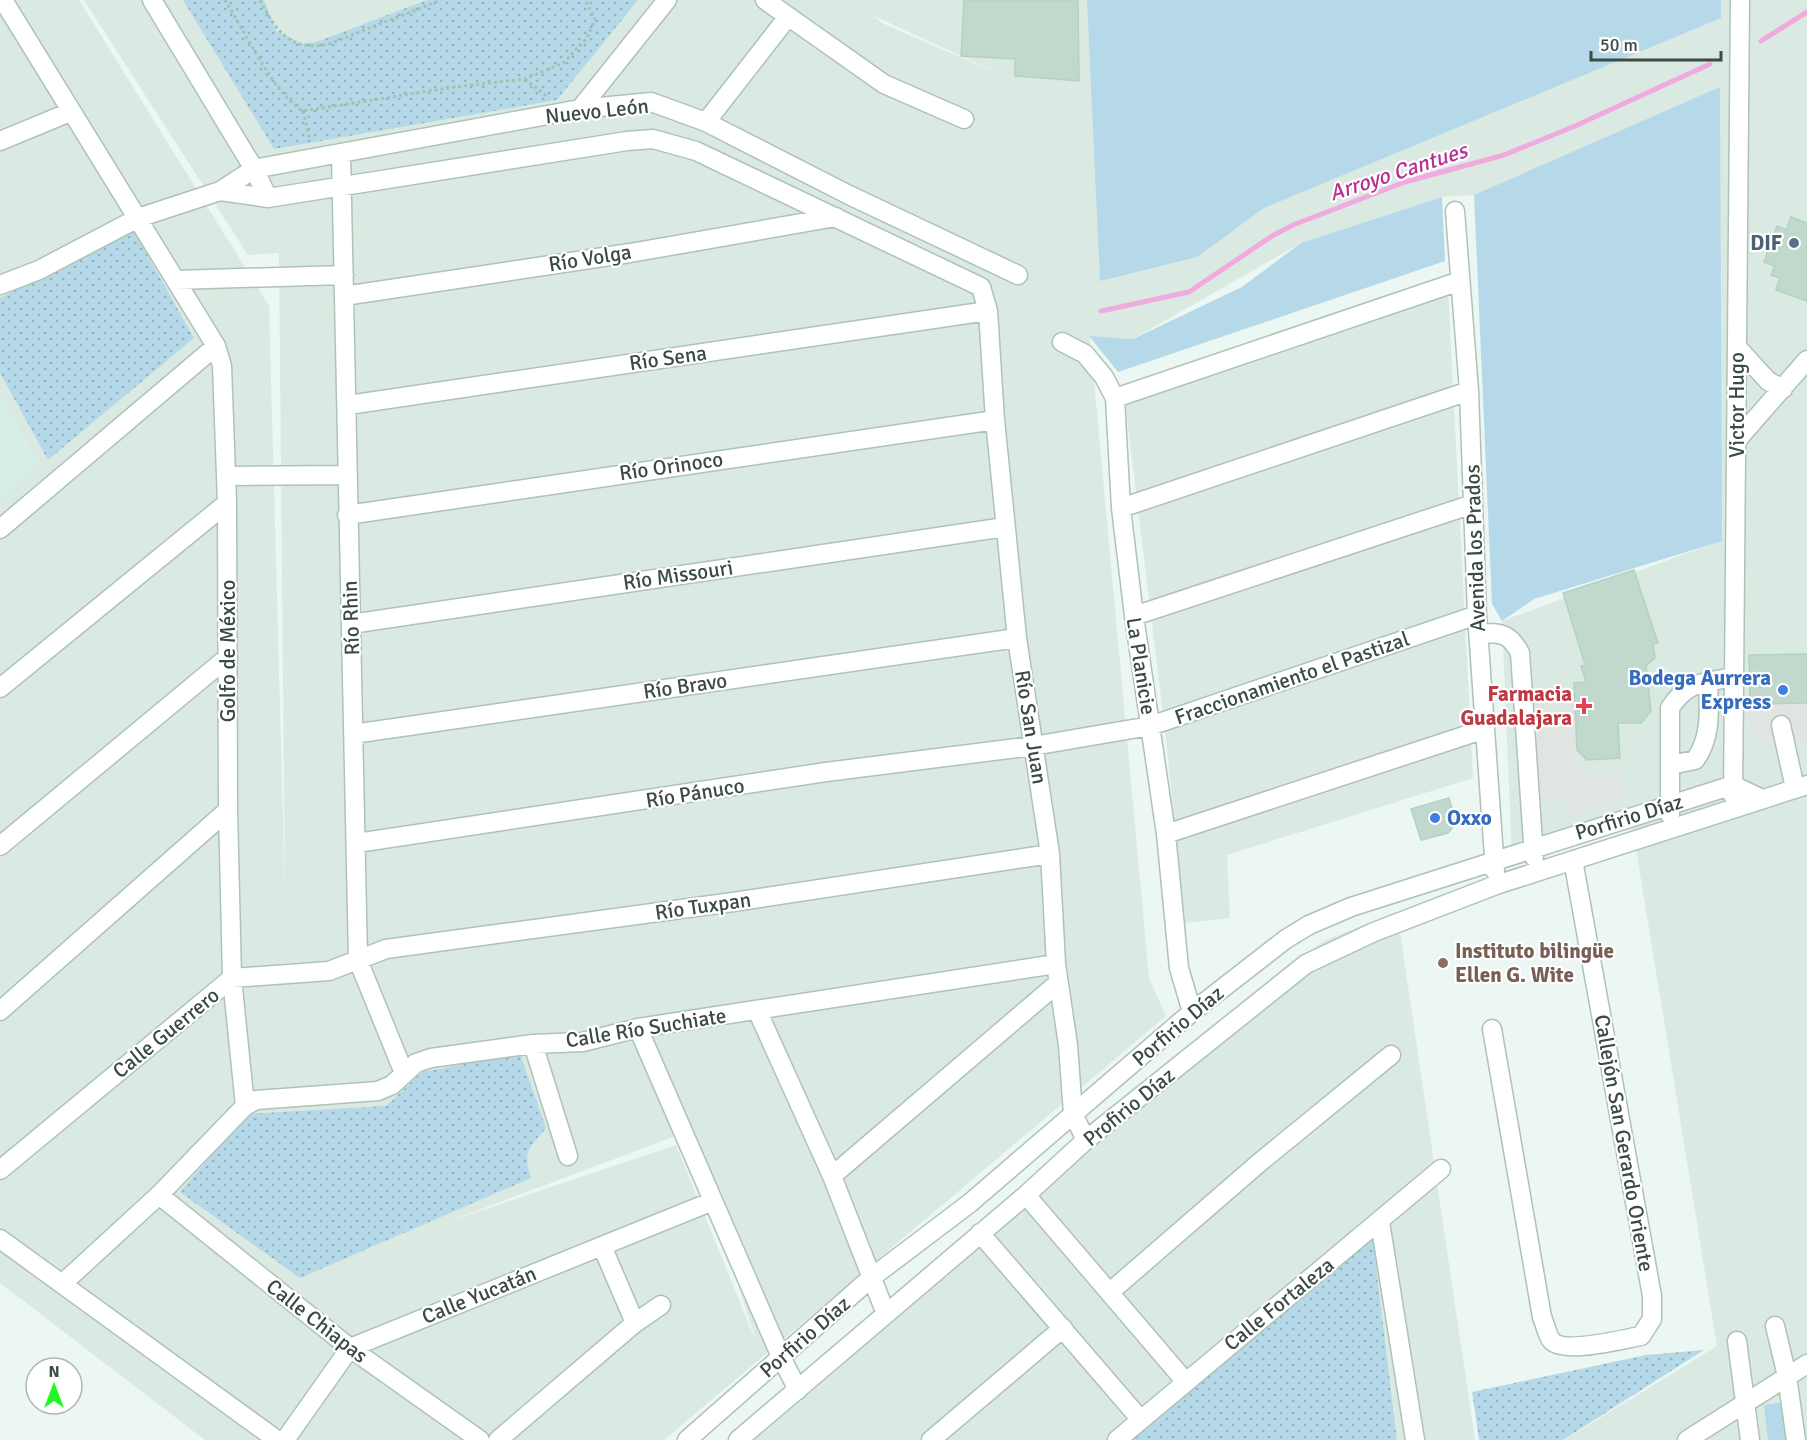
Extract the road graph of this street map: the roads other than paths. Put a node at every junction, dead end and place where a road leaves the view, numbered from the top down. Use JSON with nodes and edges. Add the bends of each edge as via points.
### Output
{"nodes":[{"id":1,"x":152,"y":0,"type":"edge"},
{"id":2,"x":667,"y":0,"type":"edge"},
{"id":3,"x":765,"y":0,"type":"edge"},
{"id":4,"x":3,"y":5,"type":"edge"},
{"id":5,"x":1739,"y":7,"type":"edge"},
{"id":6,"x":787,"y":18,"type":"junction"},
{"id":7,"x":573,"y":110,"type":"junction"},
{"id":8,"x":70,"y":112,"type":"junction"},
{"id":9,"x":964,"y":119,"type":"dead end"},
{"id":10,"x":706,"y":122,"type":"junction"},
{"id":11,"x":0,"y":141,"type":"edge"},
{"id":12,"x":341,"y":154,"type":"junction"},
{"id":13,"x":254,"y":169,"type":"junction"},
{"id":14,"x":342,"y":188,"type":"junction"},
{"id":15,"x":220,"y":191,"type":"junction"},
{"id":16,"x":268,"y":198,"type":"junction"},
{"id":17,"x":1455,"y":211,"type":"dead end"},
{"id":18,"x":836,"y":217,"type":"junction"},
{"id":19,"x":138,"y":218,"type":"junction"},
{"id":20,"x":988,"y":260,"type":"junction"},
{"id":21,"x":344,"y":275,"type":"junction"},
{"id":22,"x":1018,"y":275,"type":"dead end"},
{"id":23,"x":176,"y":280,"type":"junction"},
{"id":24,"x":1460,"y":280,"type":"junction"},
{"id":25,"x":0,"y":285,"type":"edge"},
{"id":26,"x":981,"y":286,"type":"junction"},
{"id":27,"x":344,"y":296,"type":"junction"},
{"id":28,"x":987,"y":311,"type":"junction"},
{"id":29,"x":1062,"y":342,"type":"dead end"},
{"id":30,"x":216,"y":346,"type":"junction"},
{"id":31,"x":1737,"y":347,"type":"junction"},
{"id":32,"x":1807,"y":360,"type":"edge"},
{"id":33,"x":1783,"y":389,"type":"junction"},
{"id":34,"x":1469,"y":390,"type":"junction"},
{"id":35,"x":1115,"y":398,"type":"junction"},
{"id":36,"x":348,"y":405,"type":"junction"},
{"id":37,"x":995,"y":420,"type":"junction"},
{"id":38,"x":1737,"y":440,"type":"junction"},
{"id":39,"x":346,"y":475,"type":"junction"},
{"id":40,"x":227,"y":476,"type":"junction"},
{"id":41,"x":227,"y":503,"type":"junction"},
{"id":42,"x":1473,"y":504,"type":"junction"},
{"id":43,"x":1121,"y":508,"type":"junction"},
{"id":44,"x":347,"y":515,"type":"junction"},
{"id":45,"x":1005,"y":527,"type":"junction"},
{"id":46,"x":0,"y":529,"type":"edge"},
{"id":47,"x":1134,"y":616,"type":"junction"},
{"id":48,"x":351,"y":624,"type":"junction"},
{"id":49,"x":1478,"y":624,"type":"junction"},
{"id":50,"x":1017,"y":638,"type":"junction"},
{"id":51,"x":228,"y":657,"type":"junction"},
{"id":52,"x":1733,"y":677,"type":"junction"},
{"id":53,"x":1708,"y":682,"type":"junction"},
{"id":54,"x":0,"y":688,"type":"edge"},
{"id":55,"x":1709,"y":723,"type":"junction"},
{"id":56,"x":1732,"y":723,"type":"junction"},
{"id":57,"x":1781,"y":725,"type":"dead end"},
{"id":58,"x":1150,"y":726,"type":"junction"},
{"id":59,"x":1485,"y":729,"type":"junction"},
{"id":60,"x":353,"y":734,"type":"junction"},
{"id":61,"x":1033,"y":746,"type":"junction"},
{"id":62,"x":1670,"y":765,"type":"junction"},
{"id":63,"x":1733,"y":785,"type":"junction"},
{"id":64,"x":1801,"y":787,"type":"edge"},
{"id":65,"x":1760,"y":798,"type":"junction"},
{"id":66,"x":1670,"y":806,"type":"junction"},
{"id":67,"x":1733,"y":809,"type":"junction"},
{"id":68,"x":228,"y":810,"type":"junction"},
{"id":69,"x":1670,"y":831,"type":"junction"},
{"id":70,"x":1166,"y":834,"type":"junction"},
{"id":71,"x":357,"y":843,"type":"junction"},
{"id":72,"x":0,"y":846,"type":"edge"},
{"id":73,"x":1533,"y":847,"type":"junction"},
{"id":74,"x":1050,"y":854,"type":"junction"},
{"id":75,"x":1573,"y":860,"type":"junction"},
{"id":76,"x":1495,"y":861,"type":"junction"},
{"id":77,"x":1535,"y":873,"type":"junction"},
{"id":78,"x":1496,"y":885,"type":"junction"},
{"id":79,"x":358,"y":960,"type":"junction"},
{"id":80,"x":1056,"y":964,"type":"junction"},
{"id":81,"x":232,"y":978,"type":"junction"},
{"id":82,"x":1058,"y":983,"type":"junction"},
{"id":83,"x":757,"y":1010,"type":"junction"},
{"id":84,"x":0,"y":1011,"type":"edge"},
{"id":85,"x":1192,"y":1012,"type":"junction"},
{"id":86,"x":638,"y":1028,"type":"junction"},
{"id":87,"x":1492,"y":1029,"type":"dead end"},
{"id":88,"x":533,"y":1044,"type":"junction"},
{"id":89,"x":1391,"y":1055,"type":"dead end"},
{"id":90,"x":404,"y":1073,"type":"junction"},
{"id":91,"x":245,"y":1106,"type":"junction"},
{"id":92,"x":1073,"y":1114,"type":"junction"},
{"id":93,"x":1086,"y":1140,"type":"junction"},
{"id":94,"x":568,"y":1156,"type":"dead end"},
{"id":95,"x":1441,"y":1169,"type":"dead end"},
{"id":96,"x":0,"y":1170,"type":"edge"},
{"id":97,"x":832,"y":1176,"type":"junction"},
{"id":98,"x":159,"y":1195,"type":"junction"},
{"id":99,"x":1026,"y":1195,"type":"junction"},
{"id":100,"x":713,"y":1201,"type":"junction"},
{"id":101,"x":1380,"y":1222,"type":"junction"},
{"id":102,"x":980,"y":1233,"type":"junction"},
{"id":103,"x":0,"y":1239,"type":"edge"},
{"id":104,"x":602,"y":1246,"type":"junction"},
{"id":105,"x":872,"y":1278,"type":"junction"},
{"id":106,"x":62,"y":1284,"type":"junction"},
{"id":107,"x":1110,"y":1292,"type":"junction"},
{"id":108,"x":662,"y":1305,"type":"dead end"},
{"id":109,"x":886,"y":1314,"type":"junction"},
{"id":110,"x":635,"y":1323,"type":"junction"},
{"id":111,"x":1775,"y":1326,"type":"dead end"},
{"id":112,"x":1063,"y":1328,"type":"junction"},
{"id":113,"x":1737,"y":1341,"type":"dead end"},
{"id":114,"x":350,"y":1348,"type":"junction"},
{"id":115,"x":781,"y":1357,"type":"junction"},
{"id":116,"x":1807,"y":1364,"type":"edge"},
{"id":117,"x":1787,"y":1376,"type":"junction"},
{"id":118,"x":1185,"y":1381,"type":"junction"},
{"id":119,"x":798,"y":1390,"type":"junction"},
{"id":120,"x":1745,"y":1403,"type":"junction"},
{"id":121,"x":1141,"y":1420,"type":"junction"},
{"id":122,"x":278,"y":1440,"type":"edge"},
{"id":123,"x":285,"y":1440,"type":"edge"},
{"id":124,"x":480,"y":1440,"type":"edge"},
{"id":125,"x":498,"y":1440,"type":"edge"},
{"id":126,"x":687,"y":1440,"type":"edge"},
{"id":127,"x":738,"y":1440,"type":"edge"},
{"id":128,"x":931,"y":1440,"type":"edge"},
{"id":129,"x":1117,"y":1440,"type":"edge"},
{"id":130,"x":1415,"y":1440,"type":"edge"},
{"id":131,"x":1687,"y":1440,"type":"edge"},
{"id":132,"x":1750,"y":1440,"type":"edge"},
{"id":133,"x":1796,"y":1440,"type":"edge"}],
"edges":[{"from":1,"to":13,"type":"street"},
{"from":2,"to":7,"type":"street"},
{"from":3,"to":6,"type":"street"},
{"from":4,"to":8,"type":"street","name":"Golfo de México"},
{"from":5,"to":31,"type":"street","name":"Victor Hugo"},
{"from":6,"to":9,"type":"street","via":[[884,84]]},
{"from":6,"to":10,"type":"street"},
{"from":7,"to":10,"type":"street","name":"Nuevo León","via":[[651,102]]},
{"from":7,"to":12,"type":"street","name":"Nuevo León"},
{"from":8,"to":11,"type":"street"},
{"from":8,"to":19,"type":"street","name":"Golfo de México"},
{"from":10,"to":20,"type":"street","name":"Nuevo León"},
{"from":12,"to":13,"type":"street","name":"Nuevo León"},
{"from":12,"to":14,"type":"street","name":"Río Rhin"},
{"from":13,"to":15,"type":"street","name":"Nuevo León"},
{"from":13,"to":16,"type":"street"},
{"from":14,"to":16,"type":"street","name":"Nuevo León"},
{"from":14,"to":18,"type":"street","name":"Nuevo León","via":[[653,139],[696,151]]},
{"from":14,"to":21,"type":"street","name":"Río Rhin"},
{"from":15,"to":16,"type":"street","name":"Nuevo León"},
{"from":15,"to":19,"type":"street","name":"Nuevo León"},
{"from":17,"to":24,"type":"street","name":"Avenida los Prados"},
{"from":18,"to":26,"type":"street","name":"Nuevo León"},
{"from":18,"to":27,"type":"street","name":"Río Volga"},
{"from":19,"to":23,"type":"street","name":"Golfo de México"},
{"from":19,"to":25,"type":"street","name":"Nuevo León","via":[[39,270]]},
{"from":20,"to":22,"type":"street","name":"Nuevo León"},
{"from":20,"to":26,"type":"street"},
{"from":21,"to":23,"type":"street"},
{"from":21,"to":27,"type":"street","name":"Río Rhin"},
{"from":23,"to":30,"type":"street","name":"Golfo de México"},
{"from":24,"to":34,"type":"street","name":"Avenida los Prados"},
{"from":24,"to":35,"type":"street"},
{"from":26,"to":28,"type":"street"},
{"from":27,"to":36,"type":"street","name":"Río Rhin"},
{"from":28,"to":36,"type":"street","name":"Río Sena"},
{"from":28,"to":37,"type":"street","name":"Río San Juan"},
{"from":29,"to":35,"type":"street","name":"La Planicie","via":[[1085,354]]},
{"from":30,"to":40,"type":"street","name":"Golfo de México","via":[[225,390]]},
{"from":30,"to":46,"type":"street"},
{"from":31,"to":33,"type":"street","via":[[1768,381]]},
{"from":31,"to":38,"type":"street","name":"Victor Hugo"},
{"from":32,"to":33,"type":"street"},
{"from":33,"to":38,"type":"street"},
{"from":34,"to":42,"type":"street","name":"Avenida los Prados"},
{"from":34,"to":43,"type":"street"},
{"from":35,"to":43,"type":"street","name":"La Planicie"},
{"from":36,"to":39,"type":"street","name":"Río Rhin"},
{"from":37,"to":44,"type":"street","name":"Río Orinoco"},
{"from":37,"to":45,"type":"street","name":"Río San Juan"},
{"from":38,"to":52,"type":"street","name":"Victor Hugo"},
{"from":39,"to":40,"type":"street"},
{"from":39,"to":44,"type":"street","name":"Río Rhin"},
{"from":40,"to":41,"type":"street","name":"Golfo de México"},
{"from":41,"to":51,"type":"street","name":"Golfo de México"},
{"from":41,"to":54,"type":"street"},
{"from":42,"to":47,"type":"street"},
{"from":42,"to":49,"type":"street","name":"Avenida los Prados"},
{"from":43,"to":47,"type":"street","name":"La Planicie"},
{"from":44,"to":48,"type":"street","name":"Río Rhin"},
{"from":45,"to":48,"type":"street","name":"Río Missouri"},
{"from":45,"to":50,"type":"street","name":"Río San Juan"},
{"from":47,"to":58,"type":"street","name":"La Planicie"},
{"from":48,"to":60,"type":"street","name":"Río Rhin"},
{"from":49,"to":58,"type":"street","name":"Fraccionamiento el Pastizal"},
{"from":49,"to":59,"type":"street","name":"Avenida los Prados"},
{"from":49,"to":73,"type":"street","via":[[1513,639],[1520,653]]},
{"from":50,"to":60,"type":"street","name":"Río Bravo"},
{"from":50,"to":61,"type":"street","name":"Río San Juan"},
{"from":51,"to":68,"type":"street","name":"Golfo de México"},
{"from":51,"to":72,"type":"street"},
{"from":52,"to":53,"type":"street"},
{"from":52,"to":56,"type":"street","name":"Victor Hugo"},
{"from":53,"to":55,"type":"street"},
{"from":53,"to":62,"type":"street","via":[[1689,686],[1678,694],[1670,708]]},
{"from":55,"to":56,"type":"street"},
{"from":55,"to":62,"type":"street","via":[[1702,750],[1695,760]]},
{"from":56,"to":63,"type":"street","name":"Victor Hugo"},
{"from":57,"to":64,"type":"street"},
{"from":58,"to":61,"type":"street","name":"Fraccionamiento el Pastizal"},
{"from":58,"to":70,"type":"street","name":"La Planicie"},
{"from":59,"to":70,"type":"street"},
{"from":59,"to":76,"type":"street","name":"Avenida los Prados"},
{"from":60,"to":71,"type":"street","name":"Río Rhin"},
{"from":61,"to":71,"type":"street","name":"Río Pánuco","via":[[826,772]]},
{"from":61,"to":74,"type":"street","name":"Río San Juan"},
{"from":62,"to":66,"type":"street"},
{"from":63,"to":65,"type":"street"},
{"from":63,"to":66,"type":"street","name":"Porfirio Díaz"},
{"from":63,"to":67,"type":"street","name":"Victor Hugo"},
{"from":64,"to":65,"type":"street","name":"Porfirio Díaz"},
{"from":65,"to":67,"type":"street","name":"Porfirio Díaz"},
{"from":66,"to":69,"type":"street"},
{"from":66,"to":73,"type":"street","name":"Porfirio Díaz"},
{"from":67,"to":69,"type":"street","name":"Porfirio Díaz"},
{"from":68,"to":81,"type":"street","name":"Golfo de México"},
{"from":68,"to":84,"type":"street"},
{"from":69,"to":75,"type":"street","name":"Porfirio Díaz"},
{"from":70,"to":85,"type":"street","name":"La Planicie","via":[[1179,968]]},
{"from":71,"to":79,"type":"street","name":"Río Rhin"},
{"from":73,"to":76,"type":"street","name":"Porfirio Díaz"},
{"from":73,"to":77,"type":"street"},
{"from":74,"to":79,"type":"street","name":"Río Tuxpan","via":[[386,949]]},
{"from":74,"to":80,"type":"street","name":"Río San Juan"},
{"from":75,"to":77,"type":"street","name":"Profirio Díaz"},
{"from":75,"to":87,"type":"street","name":"Callejón San Gerardo Oriente","via":[[1652,1296],[1652,1319],[1641,1336],[1563,1347],[1551,1341],[1542,1317]]},
{"from":76,"to":78,"type":"street","name":"Avenida los Prados"},
{"from":76,"to":85,"type":"street","name":"Porfirio Díaz","via":[[1351,907],[1309,925]]},
{"from":77,"to":78,"type":"street","name":"Profirio Díaz"},
{"from":78,"to":93,"type":"street","name":"Profirio Díaz","via":[[1374,932],[1306,964]]},
{"from":79,"to":81,"type":"street","name":"Calle Guerrero","via":[[329,971]]},
{"from":79,"to":90,"type":"street","name":"Río Rhin"},
{"from":80,"to":82,"type":"street","name":"Río San Juan"},
{"from":80,"to":83,"type":"street","name":"Calle Río Suchiate"},
{"from":81,"to":91,"type":"street","name":"Golfo de México"},
{"from":81,"to":96,"type":"street","name":"Calle Guerrero"},
{"from":82,"to":92,"type":"street","name":"Río San Juan"},
{"from":82,"to":97,"type":"street"},
{"from":83,"to":86,"type":"street","name":"Calle Río Suchiate"},
{"from":83,"to":97,"type":"street"},
{"from":85,"to":92,"type":"street","name":"Porfirio Díaz"},
{"from":86,"to":88,"type":"street","name":"Calle Río Suchiate","via":[[584,1042]]},
{"from":86,"to":100,"type":"street"},
{"from":88,"to":90,"type":"street","name":"Calle Río Suchiate","via":[[431,1058]]},
{"from":88,"to":94,"type":"street"},
{"from":89,"to":107,"type":"street"},
{"from":90,"to":91,"type":"street","name":"Calle Río Suchiate","via":[[378,1091],[267,1098]]},
{"from":91,"to":98,"type":"street"},
{"from":92,"to":93,"type":"street","name":"Río San Juan"},
{"from":92,"to":105,"type":"street","name":"Porfirio Díaz","via":[[969,1203]]},
{"from":93,"to":99,"type":"street","name":"Profirio Díaz"},
{"from":95,"to":101,"type":"street","name":"Calle Fortaleza"},
{"from":97,"to":105,"type":"street"},
{"from":98,"to":106,"type":"street"},
{"from":98,"to":114,"type":"street","name":"Calle Chiapas"},
{"from":99,"to":102,"type":"street","name":"Profirio Díaz"},
{"from":99,"to":107,"type":"street"},
{"from":100,"to":104,"type":"street","name":"Calle Yucatán"},
{"from":100,"to":115,"type":"street"},
{"from":101,"to":118,"type":"street","name":"Calle Fortaleza"},
{"from":101,"to":130,"type":"street"},
{"from":102,"to":109,"type":"street","name":"Profirio Díaz"},
{"from":102,"to":112,"type":"street"},
{"from":103,"to":106,"type":"street"},
{"from":104,"to":110,"type":"street"},
{"from":104,"to":114,"type":"street","name":"Calle Yucatán"},
{"from":105,"to":109,"type":"street"},
{"from":105,"to":115,"type":"street","name":"Porfirio Díaz"},
{"from":106,"to":122,"type":"street"},
{"from":107,"to":118,"type":"street"},
{"from":108,"to":110,"type":"street"},
{"from":109,"to":119,"type":"street","name":"Profirio Díaz"},
{"from":110,"to":125,"type":"street"},
{"from":111,"to":117,"type":"street"},
{"from":112,"to":121,"type":"street"},
{"from":112,"to":128,"type":"street"},
{"from":113,"to":120,"type":"street"},
{"from":114,"to":123,"type":"street"},
{"from":114,"to":124,"type":"street","name":"Calle Chiapas"},
{"from":115,"to":119,"type":"street"},
{"from":115,"to":126,"type":"street","name":"Porfirio Díaz"},
{"from":116,"to":117,"type":"street"},
{"from":117,"to":120,"type":"street"},
{"from":117,"to":133,"type":"street"},
{"from":118,"to":121,"type":"street","name":"Calle Fortaleza"},
{"from":119,"to":127,"type":"street","name":"Profirio Díaz"},
{"from":120,"to":131,"type":"street"},
{"from":120,"to":132,"type":"street"},
{"from":121,"to":129,"type":"street","name":"Calle Fortaleza"}]}
